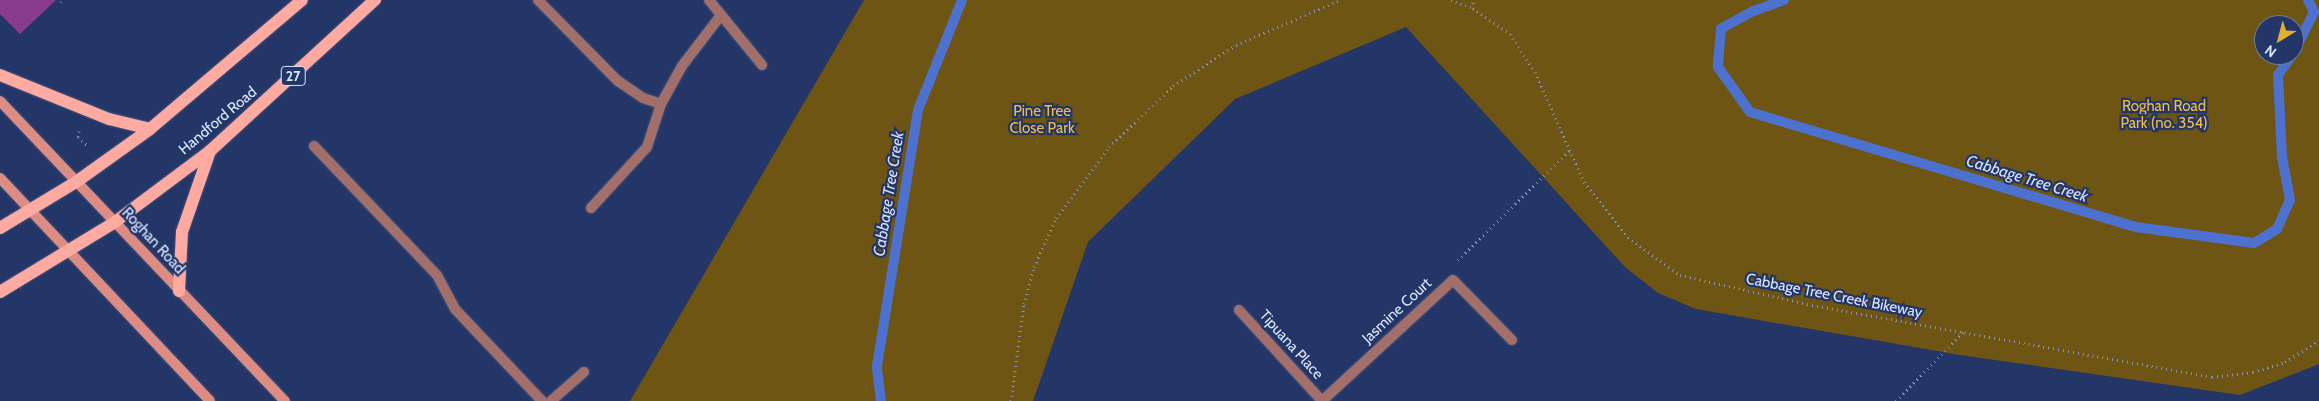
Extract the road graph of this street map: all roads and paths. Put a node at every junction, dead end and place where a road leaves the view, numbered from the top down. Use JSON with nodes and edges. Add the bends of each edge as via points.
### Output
{"nodes":[{"id":1,"x":302,"y":0,"type":"edge"},
{"id":2,"x":375,"y":0,"type":"edge"},
{"id":3,"x":538,"y":0,"type":"edge"},
{"id":4,"x":708,"y":0,"type":"edge"},
{"id":5,"x":1340,"y":0,"type":"edge"},
{"id":6,"x":1451,"y":0,"type":"edge"},
{"id":7,"x":1473,"y":0,"type":"edge"},
{"id":8,"x":1473,"y":8,"type":"junction"},
{"id":9,"x":721,"y":15,"type":"junction"},
{"id":10,"x":762,"y":65,"type":"dead end"},
{"id":11,"x":0,"y":75,"type":"edge"},
{"id":12,"x":0,"y":101,"type":"edge"},
{"id":13,"x":661,"y":104,"type":"junction"},
{"id":14,"x":79,"y":123,"type":"dead end"},
{"id":15,"x":150,"y":129,"type":"junction"},
{"id":16,"x":78,"y":137,"type":"junction"},
{"id":17,"x":75,"y":143,"type":"dead end"},
{"id":18,"x":88,"y":146,"type":"dead end"},
{"id":19,"x":314,"y":146,"type":"dead end"},
{"id":20,"x":210,"y":151,"type":"junction"},
{"id":21,"x":1569,"y":151,"type":"junction"},
{"id":22,"x":0,"y":178,"type":"edge"},
{"id":23,"x":76,"y":182,"type":"junction"},
{"id":24,"x":591,"y":208,"type":"dead end"},
{"id":25,"x":30,"y":210,"type":"junction"},
{"id":26,"x":115,"y":222,"type":"junction"},
{"id":27,"x":0,"y":228,"type":"edge"},
{"id":28,"x":70,"y":252,"type":"junction"},
{"id":29,"x":1453,"y":280,"type":"junction"},
{"id":30,"x":179,"y":291,"type":"junction"},
{"id":31,"x":0,"y":292,"type":"edge"},
{"id":32,"x":1239,"y":310,"type":"dead end"},
{"id":33,"x":1963,"y":332,"type":"junction"},
{"id":34,"x":1512,"y":340,"type":"dead end"},
{"id":35,"x":2319,"y":340,"type":"edge"},
{"id":36,"x":584,"y":372,"type":"dead end"},
{"id":37,"x":210,"y":401,"type":"edge"},
{"id":38,"x":285,"y":401,"type":"edge"},
{"id":39,"x":542,"y":401,"type":"edge"},
{"id":40,"x":551,"y":401,"type":"edge"},
{"id":41,"x":1011,"y":401,"type":"edge"},
{"id":42,"x":1322,"y":401,"type":"edge"},
{"id":43,"x":1896,"y":401,"type":"edge"}],
"edges":[{"from":1,"to":15,"type":"main road"},
{"from":2,"to":20,"type":"main road","name":"Handford Road","number":"27"},
{"from":3,"to":13,"type":"street","via":[[618,81],[643,98]]},
{"from":4,"to":9,"type":"street"},
{"from":5,"to":41,"type":"path","via":[[1236,44],[1173,86],[1109,147],[1056,218],[1034,267],[1024,304]]},
{"from":6,"to":8,"type":"path","name":"Cabbage Tree Creek Bikeway"},
{"from":7,"to":8,"type":"path"},
{"from":8,"to":21,"type":"path","name":"Cabbage Tree Creek Bikeway","via":[[1510,34],[1524,51]]},
{"from":9,"to":10,"type":"street"},
{"from":9,"to":13,"type":"street","via":[[682,66]]},
{"from":11,"to":15,"type":"main road","via":[[109,119]]},
{"from":12,"to":23,"type":"main road","name":"Roghan Road"},
{"from":13,"to":24,"type":"street","via":[[647,147]]},
{"from":14,"to":16,"type":"path"},
{"from":15,"to":23,"type":"main road"},
{"from":16,"to":17,"type":"path"},
{"from":16,"to":18,"type":"path"},
{"from":19,"to":39,"type":"street","via":[[438,275],[454,309]]},
{"from":20,"to":26,"type":"main road","name":"Handford Road","number":"27"},
{"from":20,"to":30,"type":"main road","via":[[182,232]]},
{"from":21,"to":29,"type":"path","via":[[1458,256]]},
{"from":21,"to":33,"type":"path","name":"Cabbage Tree Creek Bikeway","via":[[1584,182],[1622,230],[1654,259],[1680,275],[1812,305]]},
{"from":22,"to":25,"type":"main road"},
{"from":23,"to":25,"type":"main road"},
{"from":23,"to":26,"type":"main road","name":"Roghan Road"},
{"from":25,"to":27,"type":"main road"},
{"from":25,"to":28,"type":"main road"},
{"from":26,"to":28,"type":"main road","name":"Handford Road","number":"27"},
{"from":26,"to":30,"type":"main road","name":"Roghan Road"},
{"from":28,"to":31,"type":"main road","number":"27"},
{"from":28,"to":37,"type":"main road"},
{"from":29,"to":34,"type":"street","name":"Jasmine Court"},
{"from":29,"to":42,"type":"street","name":"Jasmine Court"},
{"from":30,"to":38,"type":"main road","name":"Roghan Road"},
{"from":32,"to":42,"type":"street","name":"Tipuana Place"},
{"from":33,"to":35,"type":"path","name":"Cabbage Tree Creek Bikeway","via":[[2212,377],[2253,372],[2277,364]]},
{"from":33,"to":43,"type":"path"},
{"from":36,"to":40,"type":"street"}]}
